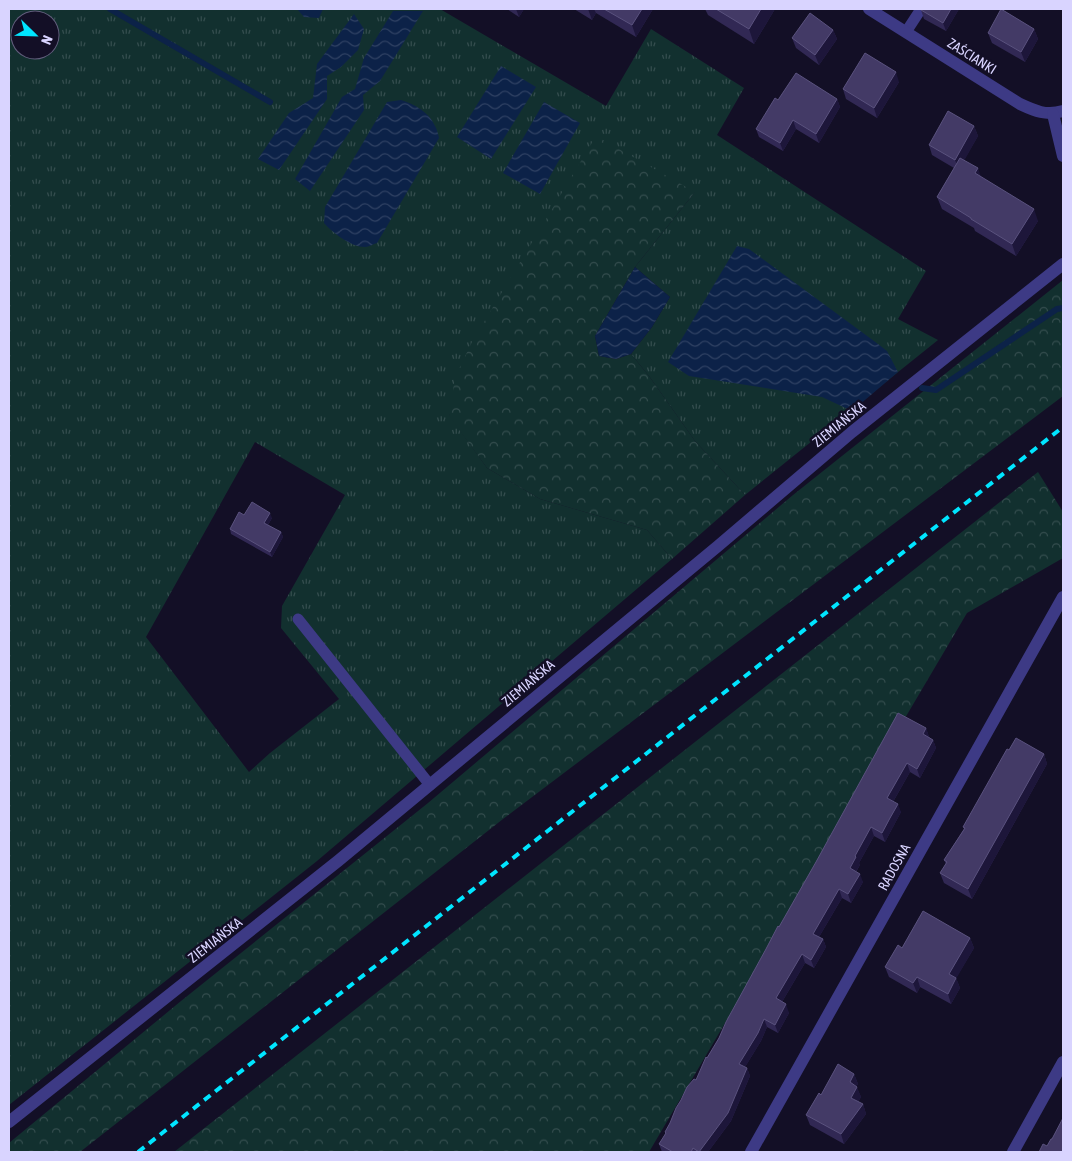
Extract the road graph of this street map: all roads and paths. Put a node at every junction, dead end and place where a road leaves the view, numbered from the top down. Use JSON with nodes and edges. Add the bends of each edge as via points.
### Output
{"nodes":[{"id":1,"x":869,"y":9,"type":"edge"},
{"id":2,"x":921,"y":9,"type":"edge"},
{"id":3,"x":906,"y":32,"type":"junction"},
{"id":4,"x":1058,"y":113,"type":"edge"},
{"id":5,"x":1063,"y":156,"type":"edge"},
{"id":6,"x":1063,"y":264,"type":"edge"},
{"id":7,"x":1063,"y":597,"type":"edge"},
{"id":8,"x":298,"y":619,"type":"dead end"},
{"id":9,"x":430,"y":785,"type":"junction"},
{"id":10,"x":1063,"y":1062,"type":"edge"},
{"id":11,"x":9,"y":1122,"type":"edge"},
{"id":12,"x":751,"y":1152,"type":"edge"},
{"id":13,"x":1013,"y":1152,"type":"edge"}],
"edges":[{"from":1,"to":3,"type":"street","name":"ZAŚCIANKI"},
{"from":2,"to":3,"type":"lane"},
{"from":3,"to":4,"type":"street","name":"ZAŚCIANKI","via":[[1020,104],[1036,111]]},
{"from":4,"to":5,"type":"street"},
{"from":6,"to":9,"type":"street","name":"ZIEMIAŃSKA","via":[[852,432]]},
{"from":7,"to":12,"type":"street","name":"RADOSNA"},
{"from":8,"to":9,"type":"lane"},
{"from":9,"to":11,"type":"street","name":"ZIEMIAŃSKA"},
{"from":10,"to":13,"type":"street"}]}
